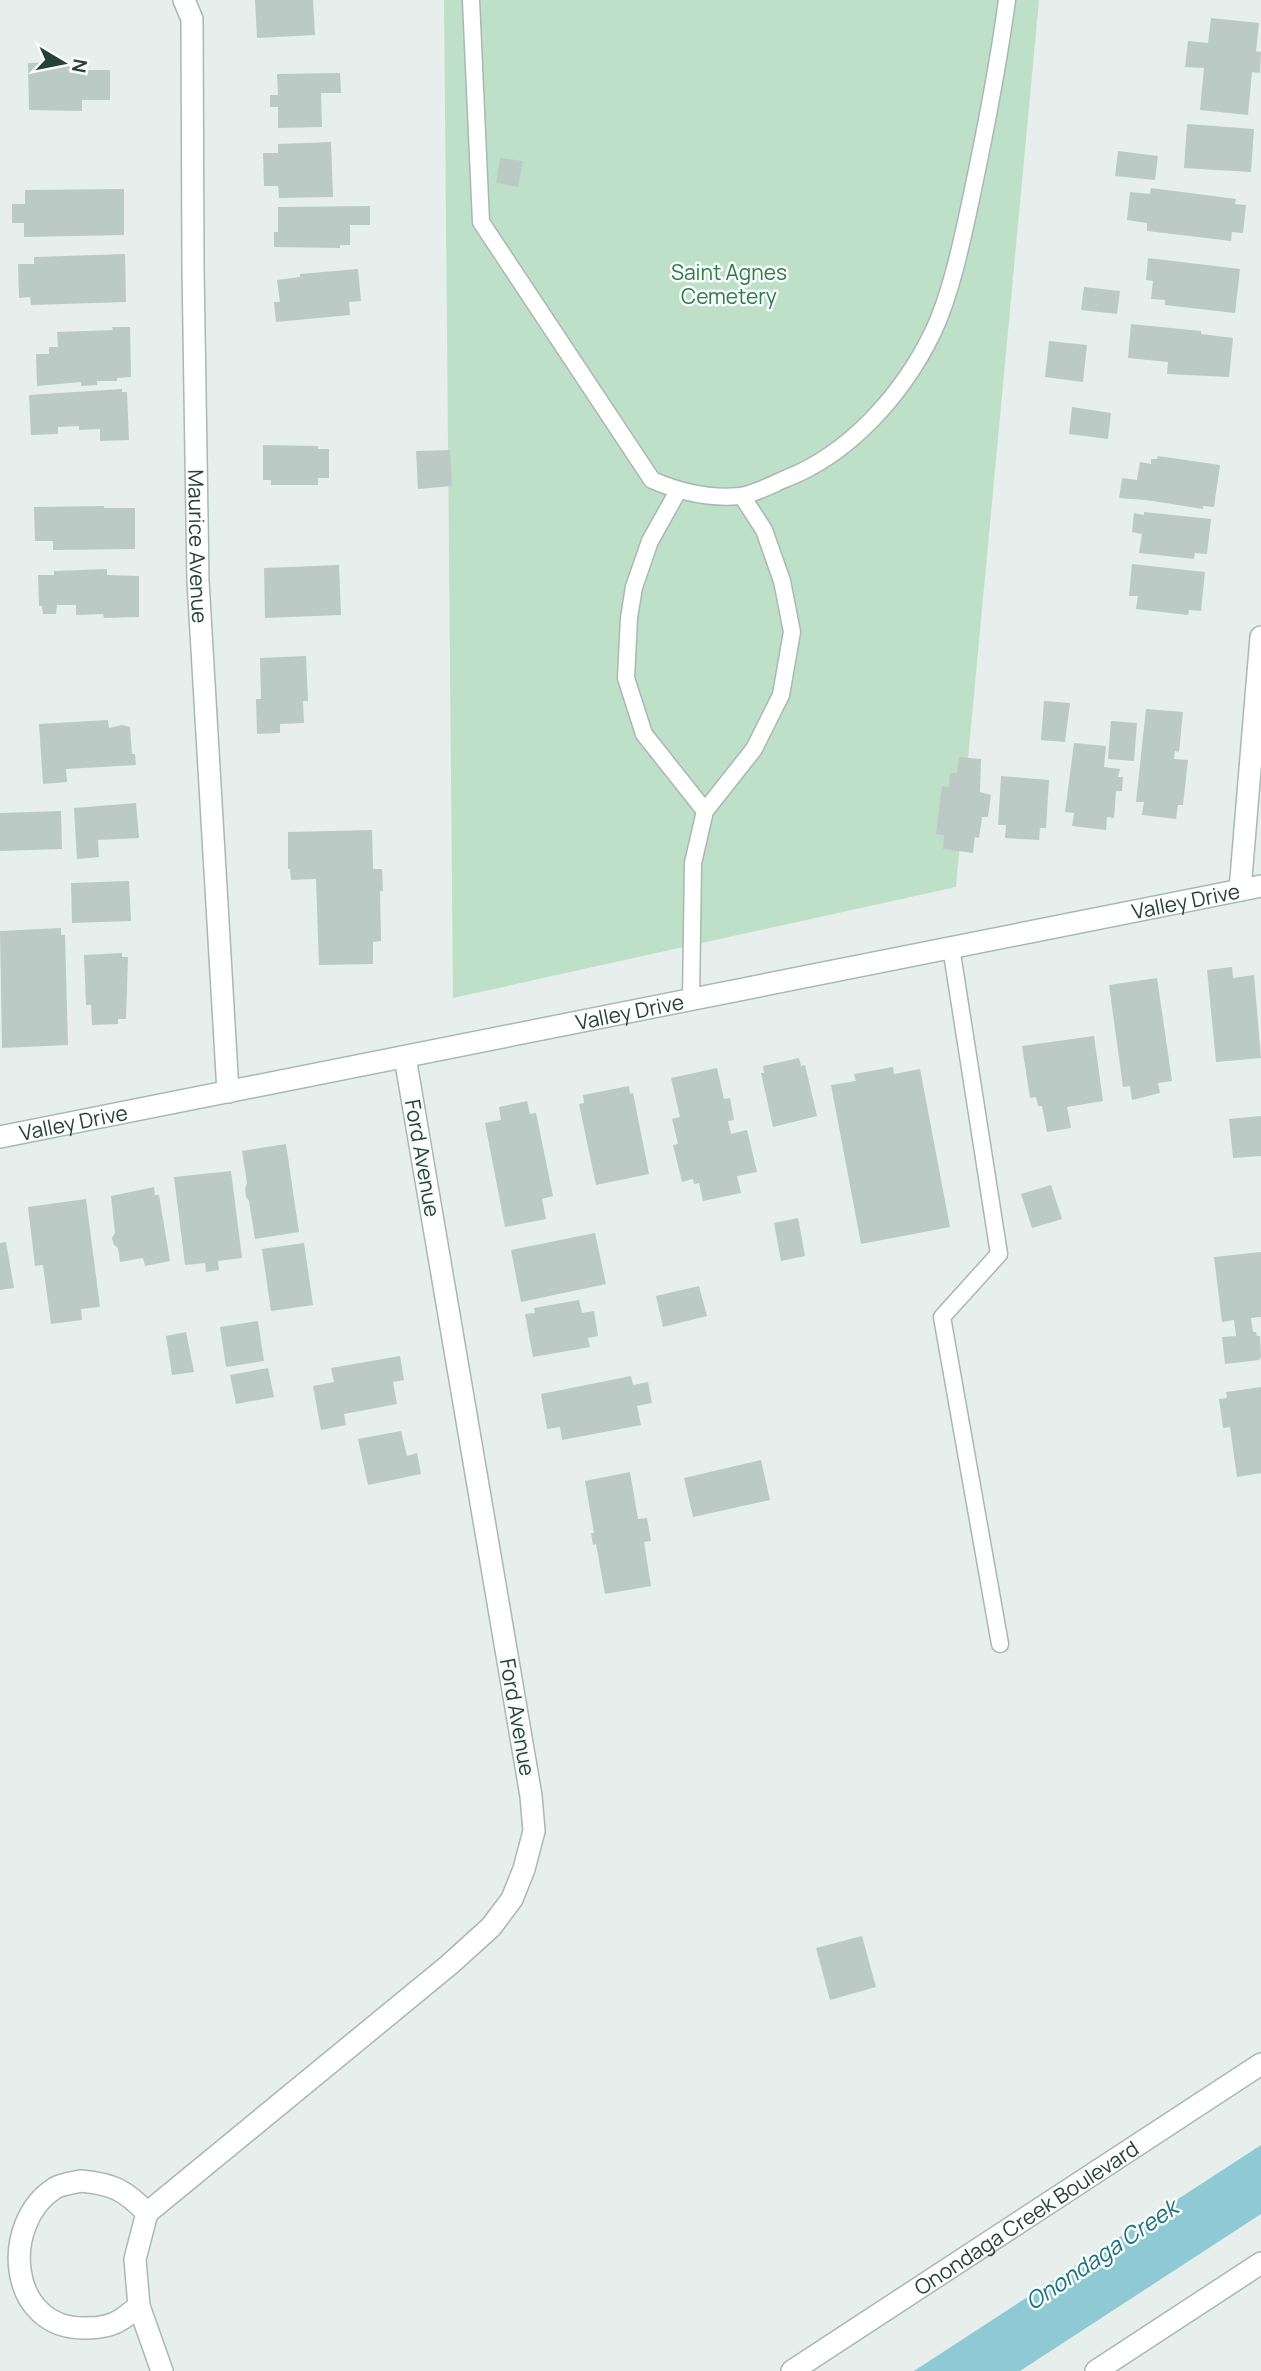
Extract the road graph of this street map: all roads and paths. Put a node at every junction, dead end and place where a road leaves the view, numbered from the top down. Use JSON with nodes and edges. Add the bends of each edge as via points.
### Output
{"nodes":[{"id":1,"x":184,"y":0,"type":"edge"},
{"id":2,"x":471,"y":0,"type":"edge"},
{"id":3,"x":1007,"y":0,"type":"edge"},
{"id":4,"x":678,"y":491,"type":"junction"},
{"id":5,"x":743,"y":496,"type":"junction"},
{"id":6,"x":1261,"y":637,"type":"edge"},
{"id":7,"x":705,"y":811,"type":"junction"},
{"id":8,"x":1261,"y":886,"type":"edge"},
{"id":9,"x":1240,"y":890,"type":"junction"},
{"id":10,"x":951,"y":947,"type":"junction"},
{"id":11,"x":691,"y":1000,"type":"junction"},
{"id":12,"x":405,"y":1057,"type":"junction"},
{"id":13,"x":228,"y":1092,"type":"junction"},
{"id":14,"x":0,"y":1137,"type":"edge"},
{"id":15,"x":1000,"y":1644,"type":"dead end"},
{"id":16,"x":1261,"y":2064,"type":"edge"},
{"id":17,"x":146,"y":2213,"type":"junction"},
{"id":18,"x":1261,"y":2263,"type":"edge"},
{"id":19,"x":139,"y":2306,"type":"junction"},
{"id":20,"x":162,"y":2371,"type":"edge"},
{"id":21,"x":792,"y":2371,"type":"edge"},
{"id":22,"x":1096,"y":2371,"type":"edge"}],
"edges":[{"from":1,"to":13,"type":"street","name":"Maurice Avenue","via":[[192,19],[198,581]]},
{"from":2,"to":4,"type":"lane","via":[[481,222],[652,480]]},
{"from":3,"to":5,"type":"lane","via":[[959,254],[933,331],[898,390],[850,441],[797,474]]},
{"from":4,"to":5,"type":"lane"},
{"from":4,"to":7,"type":"lane","via":[[650,541],[634,587],[626,678],[644,734]]},
{"from":5,"to":7,"type":"lane","via":[[764,530],[782,581],[792,632],[776,706],[754,749]]},
{"from":6,"to":9,"type":"street"},
{"from":7,"to":11,"type":"lane","via":[[692,863]]},
{"from":8,"to":9,"type":"street","name":"Valley Drive"},
{"from":9,"to":10,"type":"street","name":"Valley Drive"},
{"from":10,"to":11,"type":"street","name":"Valley Drive"},
{"from":10,"to":15,"type":"lane","via":[[999,1254],[942,1317]]},
{"from":11,"to":12,"type":"street","name":"Valley Drive"},
{"from":12,"to":13,"type":"street","name":"Valley Drive"},
{"from":12,"to":17,"type":"street","name":"Ford Avenue","via":[[534,1831],[512,1899],[491,1927]]},
{"from":13,"to":14,"type":"street","name":"Valley Drive"},
{"from":16,"to":21,"type":"street","name":"Onondaga Creek Boulevard"},
{"from":17,"to":19,"type":"street","via":[[135,2259]]},
{"from":17,"to":19,"type":"street","via":[[129,2195],[106,2184],[81,2181],[57,2187],[35,2201],[20,2221],[13,2243],[13,2267],[20,2289],[34,2308],[53,2322],[76,2329],[99,2328],[121,2320]]},
{"from":18,"to":22,"type":"street"},
{"from":19,"to":20,"type":"street"}]}
